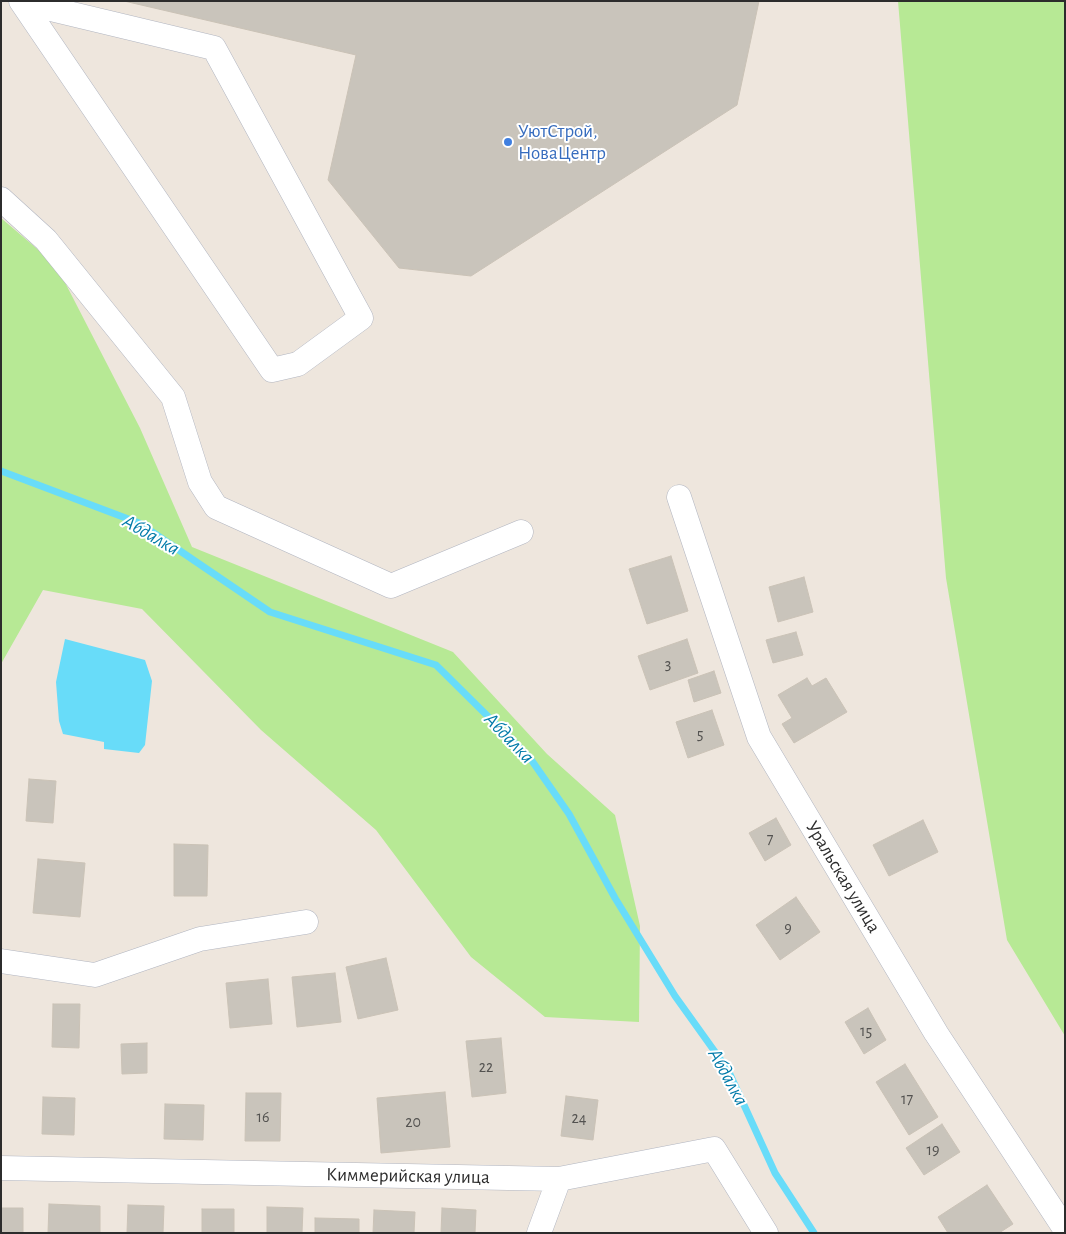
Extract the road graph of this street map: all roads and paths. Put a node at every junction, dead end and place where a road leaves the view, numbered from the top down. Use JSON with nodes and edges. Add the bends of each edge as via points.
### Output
{"nodes":[{"id":1,"x":21,"y":2,"type":"edge"},
{"id":2,"x":1,"y":199,"type":"edge"},
{"id":3,"x":679,"y":497,"type":"dead end"},
{"id":4,"x":521,"y":532,"type":"dead end"},
{"id":5,"x":306,"y":922,"type":"dead end"},
{"id":6,"x":1,"y":961,"type":"edge"},
{"id":7,"x":1,"y":1168,"type":"edge"},
{"id":8,"x":558,"y":1179,"type":"junction"},
{"id":9,"x":1065,"y":1229,"type":"edge"},
{"id":10,"x":539,"y":1233,"type":"edge"},
{"id":11,"x":766,"y":1233,"type":"edge"}],
"edges":[{"from":1,"to":1,"type":"street","via":[[214,48],[361,318],[298,364],[272,370]]},
{"from":2,"to":4,"type":"street","via":[[46,240],[173,397],[200,482],[216,507],[391,586]]},
{"from":3,"to":9,"type":"street","name":"Уральская улица","via":[[759,737],[936,1033]]},
{"from":5,"to":6,"type":"street","via":[[200,939],[95,974]]},
{"from":7,"to":8,"type":"street","name":"Киммерийская улица"},
{"from":8,"to":10,"type":"street"},
{"from":8,"to":11,"type":"street","name":"Киммерийская улица","via":[[714,1149]]}]}
